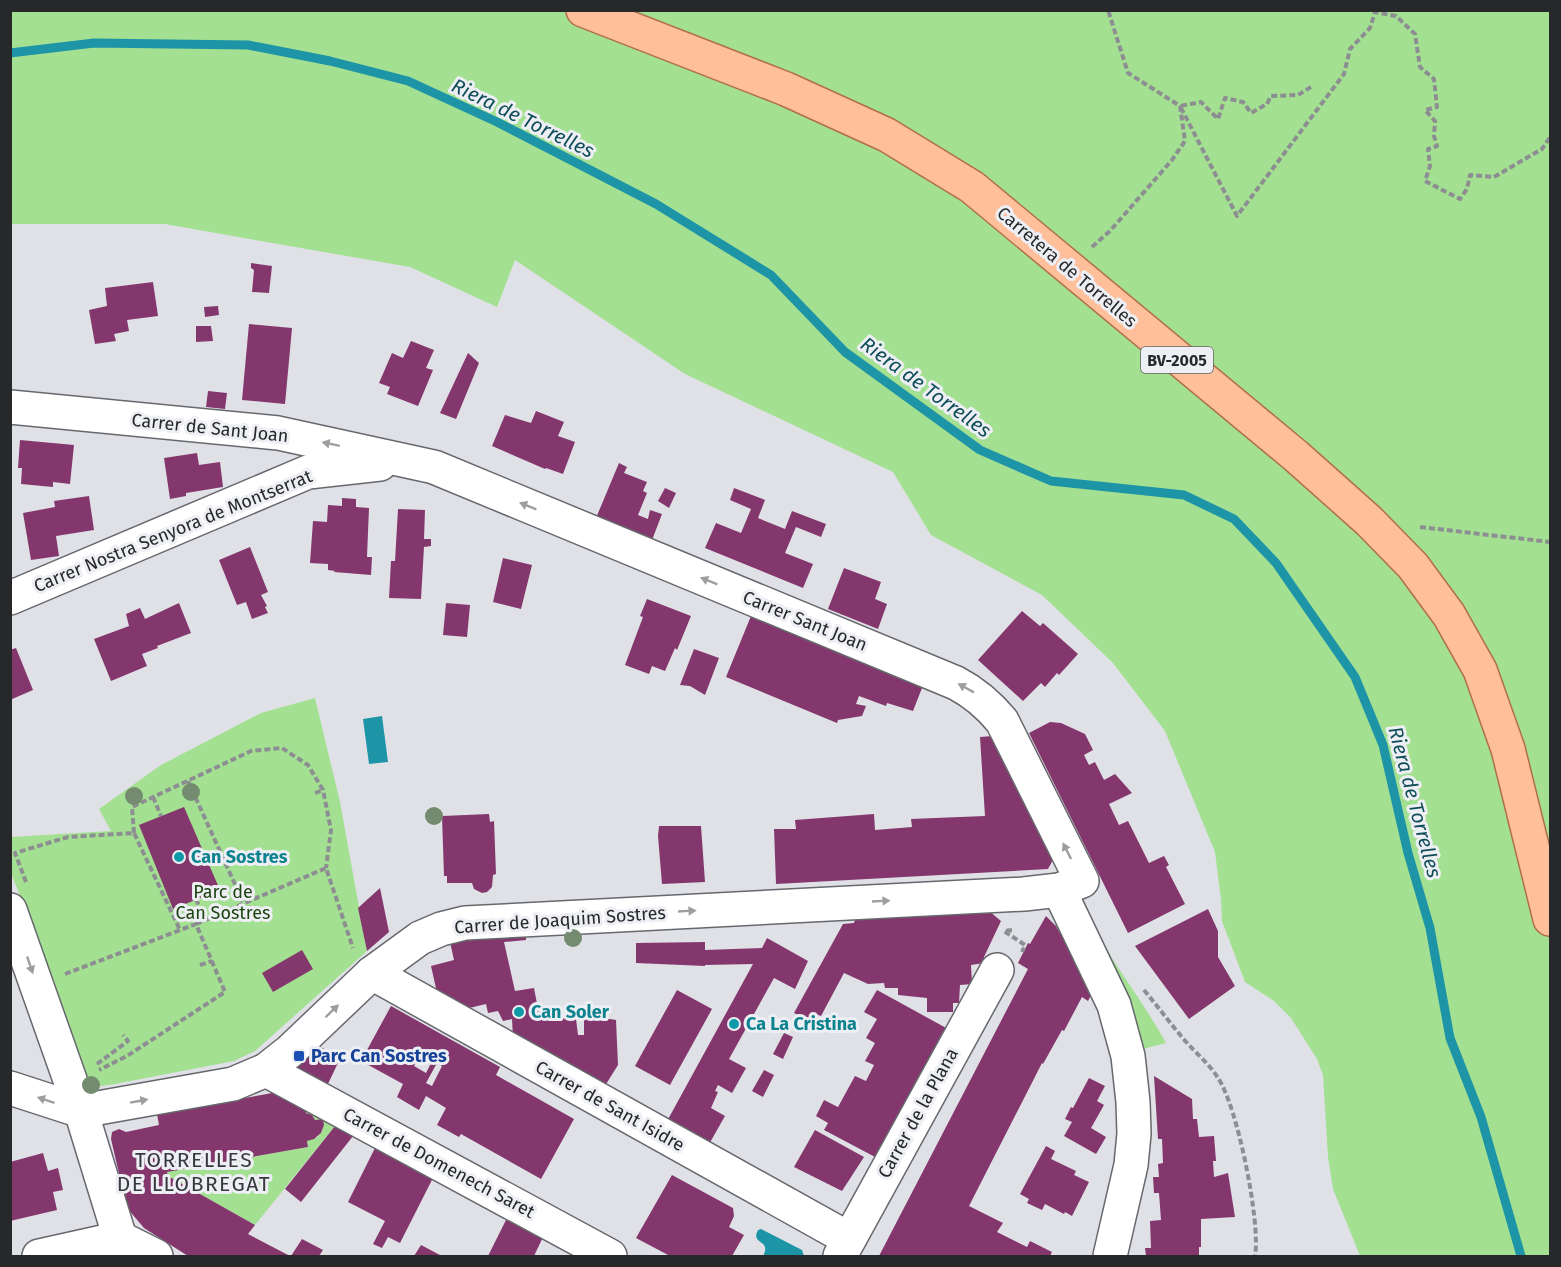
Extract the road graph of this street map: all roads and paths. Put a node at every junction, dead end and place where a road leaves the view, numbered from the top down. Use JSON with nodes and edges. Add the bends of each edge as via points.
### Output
{"nodes":[{"id":1,"x":583,"y":10,"type":"edge"},
{"id":2,"x":1108,"y":10,"type":"edge"},
{"id":3,"x":1311,"y":87,"type":"dead end"},
{"id":4,"x":1180,"y":106,"type":"junction"},
{"id":5,"x":1551,"y":137,"type":"edge"},
{"id":6,"x":1068,"y":267,"type":"junction"},
{"id":7,"x":10,"y":407,"type":"edge"},
{"id":8,"x":278,"y":433,"type":"junction"},
{"id":9,"x":409,"y":461,"type":"junction"},
{"id":10,"x":282,"y":483,"type":"junction"},
{"id":11,"x":1369,"y":521,"type":"junction"},
{"id":12,"x":1551,"y":542,"type":"edge"},
{"id":13,"x":10,"y":598,"type":"edge"},
{"id":14,"x":188,"y":781,"type":"junction"},
{"id":15,"x":323,"y":790,"type":"junction"},
{"id":16,"x":315,"y":793,"type":"dead end"},
{"id":17,"x":153,"y":797,"type":"junction"},
{"id":18,"x":161,"y":816,"type":"dead end"},
{"id":19,"x":134,"y":833,"type":"junction"},
{"id":20,"x":326,"y":868,"type":"junction"},
{"id":21,"x":1059,"y":890,"type":"junction"},
{"id":22,"x":19,"y":898,"type":"edge"},
{"id":23,"x":196,"y":899,"type":"dead end"},
{"id":24,"x":244,"y":904,"type":"junction"},
{"id":25,"x":1551,"y":919,"type":"edge"},
{"id":26,"x":205,"y":921,"type":"junction"},
{"id":27,"x":196,"y":924,"type":"junction"},
{"id":28,"x":1014,"y":929,"type":"dead end"},
{"id":29,"x":180,"y":930,"type":"junction"},
{"id":30,"x":353,"y":947,"type":"dead end"},
{"id":31,"x":212,"y":961,"type":"junction"},
{"id":32,"x":200,"y":965,"type":"dead end"},
{"id":33,"x":997,"y":970,"type":"joint"},
{"id":34,"x":372,"y":973,"type":"junction"},
{"id":35,"x":37,"y":985,"type":"junction"},
{"id":36,"x":1143,"y":988,"type":"dead end"},
{"id":37,"x":123,"y":1035,"type":"dead end"},
{"id":38,"x":99,"y":1061,"type":"dead end"},
{"id":39,"x":266,"y":1070,"type":"junction"},
{"id":40,"x":10,"y":1088,"type":"edge"},
{"id":41,"x":77,"y":1098,"type":"junction"},
{"id":42,"x":120,"y":1247,"type":"edge"},
{"id":43,"x":844,"y":1248,"type":"edge"},
{"id":44,"x":39,"y":1257,"type":"edge"},
{"id":45,"x":156,"y":1257,"type":"edge"},
{"id":46,"x":610,"y":1257,"type":"edge"},
{"id":47,"x":1110,"y":1257,"type":"edge"},
{"id":48,"x":1255,"y":1257,"type":"edge"}],
"edges":[{"from":1,"to":6,"type":"main road","name":"Carretera de Torrelles","number":"BV-2005","via":[[786,89],[887,135],[972,187]]},
{"from":2,"to":4,"type":"path","via":[[1128,73]]},
{"from":3,"to":4,"type":"path","via":[[1298,95],[1271,96],[1267,104],[1251,113],[1243,102],[1225,98],[1218,119],[1201,102]]},
{"from":4,"to":5,"type":"path","via":[[1237,216],[1344,74],[1350,49],[1370,28],[1375,12],[1396,16],[1414,34],[1420,67],[1434,79],[1437,107],[1425,110],[1435,121],[1437,146],[1428,149],[1430,166],[1425,181],[1460,199],[1470,175],[1494,177],[1542,149]]},
{"from":4,"to":6,"type":"path","via":[[1185,141],[1172,160],[1110,231]]},
{"from":6,"to":11,"type":"main road","name":"Carretera de Torrelles","number":"BV-2005"},
{"from":7,"to":8,"type":"street","name":"Carrer de Sant Joan"},
{"from":9,"to":8,"type":"street","name":"Carrer de Sant Joan","one_way":true},
{"from":8,"to":10,"type":"street"},
{"from":9,"to":10,"type":"street","name":"Carrer Nostra Senyora de Montserrat","via":[[308,472]]},
{"from":21,"to":9,"type":"street","name":"Carrer Sant Joan","one_way":true,"via":[[1082,881],[1002,721],[976,694],[434,467]]},
{"from":10,"to":13,"type":"street","name":"Carrer Nostra Senyora de Montserrat"},
{"from":11,"to":12,"type":"path"},
{"from":11,"to":25,"type":"main road","name":"Carretera de Torrelles","number":"BV-2005","via":[[1413,566],[1449,615],[1480,670],[1508,749]]},
{"from":14,"to":15,"type":"path","via":[[251,751],[282,748],[308,765]]},
{"from":14,"to":17,"type":"path"},
{"from":14,"to":24,"type":"path"},
{"from":15,"to":16,"type":"path"},
{"from":15,"to":20,"type":"path","via":[[331,830]]},
{"from":17,"to":18,"type":"path"},
{"from":17,"to":19,"type":"path","via":[[132,807]]},
{"from":19,"to":22,"type":"path","via":[[68,837],[15,853]]},
{"from":19,"to":29,"type":"path"},
{"from":20,"to":24,"type":"path"},
{"from":20,"to":30,"type":"path"},
{"from":34,"to":21,"type":"street","name":"Carrer de Joaquim Sostres","one_way":true,"via":[[420,938],[465,923]]},
{"from":21,"to":47,"type":"street","via":[[1114,1005],[1128,1056],[1133,1144]]},
{"from":22,"to":35,"type":"street","one_way":true},
{"from":23,"to":26,"type":"path"},
{"from":24,"to":26,"type":"path"},
{"from":26,"to":27,"type":"path"},
{"from":27,"to":29,"type":"path"},
{"from":27,"to":31,"type":"path"},
{"from":28,"to":33,"type":"path","via":[[1004,931],[1025,945],[1015,964]]},
{"from":29,"to":35,"type":"path"},
{"from":31,"to":32,"type":"path"},
{"from":31,"to":41,"type":"path","via":[[225,992],[127,1056]]},
{"from":33,"to":43,"type":"street","name":"Carrer de la Plana"},
{"from":39,"to":34,"type":"street","name":"Carrer de Joaquim Sostres","one_way":true},
{"from":34,"to":43,"type":"street","name":"Carrer de Sant Isidre"},
{"from":35,"to":41,"type":"street"},
{"from":36,"to":48,"type":"path","via":[[1219,1079],[1234,1117],[1246,1166],[1254,1216]]},
{"from":37,"to":38,"type":"path","via":[[128,1041]]},
{"from":41,"to":39,"type":"street","name":"Carrer de Joaquim Sostres","one_way":true,"via":[[233,1084]]},
{"from":39,"to":46,"type":"street","name":"Carrer de Domenech Saret"},
{"from":41,"to":40,"type":"street","one_way":true},
{"from":41,"to":42,"type":"street"},
{"from":42,"to":44,"type":"street"},
{"from":42,"to":45,"type":"street"}]}
